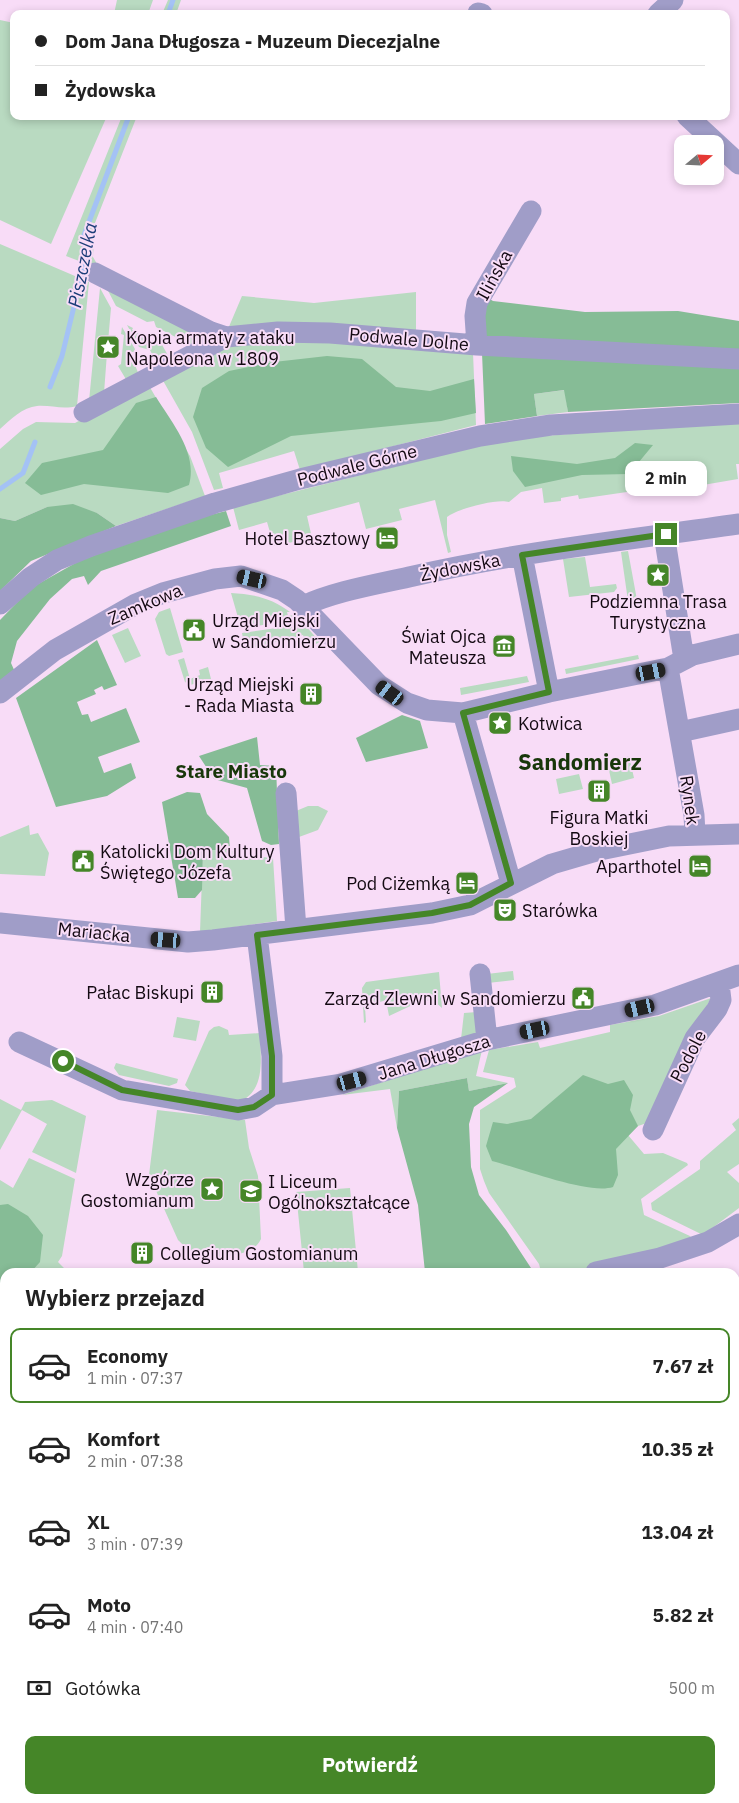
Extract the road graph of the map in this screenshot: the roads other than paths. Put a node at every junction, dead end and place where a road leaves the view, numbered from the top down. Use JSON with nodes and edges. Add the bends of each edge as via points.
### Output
{"nodes":[{"id":1,"x":673,"y":0,"type":"edge"},
{"id":2,"x":662,"y":10,"type":"edge"},
{"id":3,"x":692,"y":120,"type":"edge"},
{"id":4,"x":739,"y":164,"type":"edge"},
{"id":5,"x":531,"y":211,"type":"dead end"},
{"id":6,"x":94,"y":273,"type":"dead end"},
{"id":7,"x":226,"y":336,"type":"junction"},
{"id":8,"x":477,"y":345,"type":"junction"},
{"id":9,"x":739,"y":360,"type":"edge"},
{"id":10,"x":84,"y":412,"type":"dead end"},
{"id":11,"x":739,"y":414,"type":"edge"},
{"id":12,"x":739,"y":524,"type":"edge"},
{"id":13,"x":664,"y":534,"type":"junction"},
{"id":14,"x":522,"y":555,"type":"junction"},
{"id":15,"x":0,"y":604,"type":"edge"},
{"id":16,"x":303,"y":606,"type":"junction"},
{"id":17,"x":739,"y":644,"type":"edge"},
{"id":18,"x":676,"y":663,"type":"junction"},
{"id":19,"x":0,"y":692,"type":"edge"},
{"id":20,"x":549,"y":692,"type":"junction"},
{"id":21,"x":463,"y":713,"type":"junction"},
{"id":22,"x":739,"y":718,"type":"edge"},
{"id":23,"x":680,"y":732,"type":"junction"},
{"id":24,"x":286,"y":793,"type":"dead end"},
{"id":25,"x":695,"y":834,"type":"junction"},
{"id":26,"x":739,"y":834,"type":"edge"},
{"id":27,"x":511,"y":883,"type":"junction"},
{"id":28,"x":0,"y":923,"type":"edge"},
{"id":29,"x":296,"y":929,"type":"junction"},
{"id":30,"x":257,"y":935,"type":"junction"},
{"id":31,"x":480,"y":974,"type":"dead end"},
{"id":32,"x":739,"y":975,"type":"edge"},
{"id":33,"x":719,"y":984,"type":"junction"},
{"id":34,"x":487,"y":1040,"type":"junction"},
{"id":35,"x":18,"y":1042,"type":"dead end"},
{"id":36,"x":272,"y":1095,"type":"junction"},
{"id":37,"x":653,"y":1130,"type":"dead end"},
{"id":38,"x":739,"y":1224,"type":"edge"},
{"id":39,"x":614,"y":1268,"type":"edge"}],
"edges":[{"from":1,"to":2,"type":"street"},
{"from":3,"to":4,"type":"street"},
{"from":5,"to":8,"type":"street","name":"Ilińska","via":[[477,303]]},
{"from":6,"to":7,"type":"street","name":"Podwale Dolne","via":[[211,332]]},
{"from":7,"to":8,"type":"street","name":"Podwale Dolne","via":[[330,332]]},
{"from":7,"to":10,"type":"street"},
{"from":8,"to":9,"type":"street","name":"Podwale Dolne"},
{"from":11,"to":15,"type":"street","name":"Podwale Górne","via":[[534,427],[480,436],[300,479],[215,503],[57,560]]},
{"from":12,"to":13,"type":"street","name":"Żydowska"},
{"from":13,"to":14,"type":"street","name":"Żydowska"},
{"from":13,"to":18,"type":"street","name":"Rynek"},
{"from":14,"to":16,"type":"street","name":"Żydowska","via":[[358,588]]},
{"from":14,"to":20,"type":"street"},
{"from":16,"to":19,"type":"street","name":"Zamkowa","via":[[282,590],[241,576],[194,584],[136,604],[105,620],[55,650]]},
{"from":16,"to":21,"type":"street","name":"Zamkowa","via":[[390,693],[427,710]]},
{"from":17,"to":18,"type":"street"},
{"from":18,"to":20,"type":"street"},
{"from":18,"to":23,"type":"street","name":"Rynek"},
{"from":20,"to":21,"type":"street"},
{"from":21,"to":27,"type":"street"},
{"from":22,"to":23,"type":"street"},
{"from":23,"to":25,"type":"street","name":"Rynek"},
{"from":24,"to":29,"type":"street"},
{"from":25,"to":26,"type":"street"},
{"from":25,"to":27,"type":"street","name":"Rynek","via":[[651,838],[600,850],[552,864]]},
{"from":27,"to":29,"type":"street","name":"Mariacka","via":[[470,905],[432,913]]},
{"from":28,"to":30,"type":"street","name":"Mariacka","via":[[188,942]]},
{"from":29,"to":30,"type":"street","name":"Mariacka"},
{"from":30,"to":36,"type":"street","via":[[272,1056]]},
{"from":31,"to":34,"type":"street"},
{"from":32,"to":33,"type":"street","name":"Jana Długosza"},
{"from":33,"to":34,"type":"street","name":"Jana Długosza","via":[[655,1005]]},
{"from":33,"to":37,"type":"street","name":"Podole","via":[[722,1000],[695,1038]]},
{"from":34,"to":36,"type":"street","name":"Jana Długosza","via":[[341,1084]]},
{"from":35,"to":36,"type":"street","name":"Jana Długosza","via":[[122,1090],[238,1110],[254,1107]]},
{"from":38,"to":39,"type":"street","via":[[708,1242],[660,1258]]}]}
